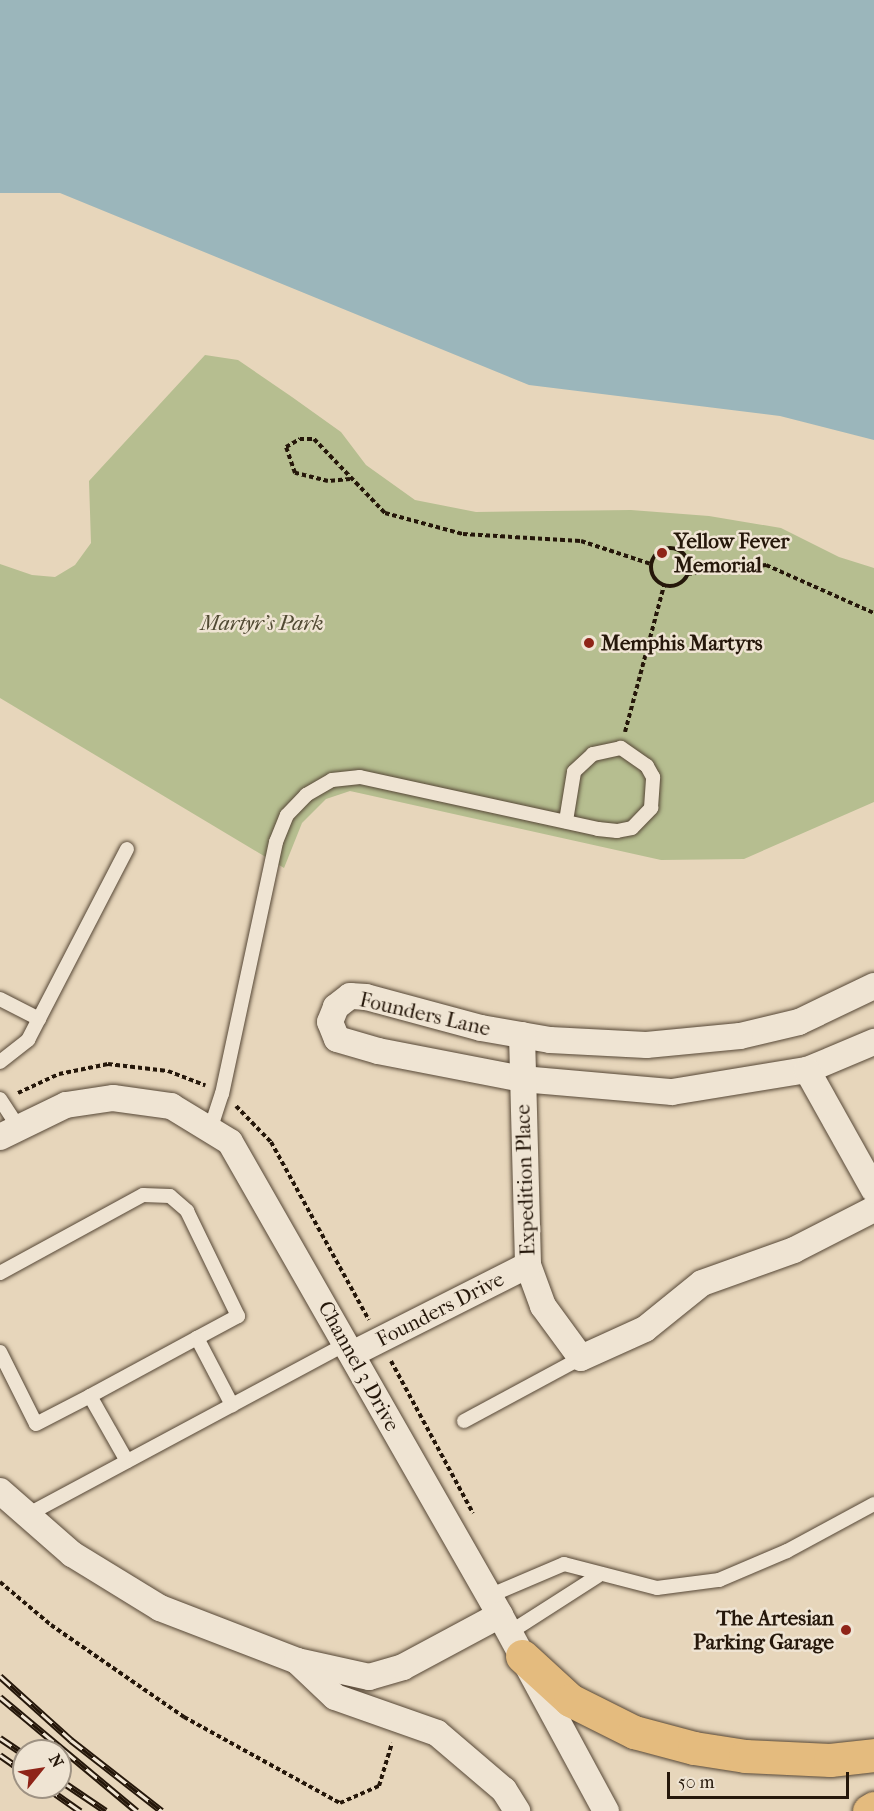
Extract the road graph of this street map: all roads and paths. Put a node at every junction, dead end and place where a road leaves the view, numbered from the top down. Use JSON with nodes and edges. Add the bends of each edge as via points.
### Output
{"nodes":[{"id":1,"x":350,"y":479,"type":"junction"},
{"id":2,"x":651,"y":564,"type":"junction"},
{"id":3,"x":687,"y":574,"type":"junction"},
{"id":4,"x":664,"y":585,"type":"junction"},
{"id":5,"x":874,"y":613,"type":"edge"},
{"id":6,"x":621,"y":748,"type":"junction"},
{"id":7,"x":566,"y":821,"type":"junction"},
{"id":8,"x":127,"y":849,"type":"dead end"},
{"id":9,"x":874,"y":987,"type":"edge"},
{"id":10,"x":0,"y":999,"type":"edge"},
{"id":11,"x":39,"y":1019,"type":"junction"},
{"id":12,"x":522,"y":1035,"type":"junction"},
{"id":13,"x":874,"y":1042,"type":"edge"},
{"id":14,"x":0,"y":1062,"type":"edge"},
{"id":15,"x":807,"y":1070,"type":"junction"},
{"id":16,"x":522,"y":1079,"type":"junction"},
{"id":17,"x":222,"y":1094,"type":"junction"},
{"id":18,"x":1,"y":1100,"type":"edge"},
{"id":19,"x":211,"y":1127,"type":"junction"},
{"id":20,"x":10,"y":1132,"type":"edge"},
{"id":21,"x":874,"y":1191,"type":"edge"},
{"id":22,"x":874,"y":1209,"type":"edge"},
{"id":23,"x":528,"y":1265,"type":"junction"},
{"id":24,"x":0,"y":1273,"type":"edge"},
{"id":25,"x":197,"y":1338,"type":"junction"},
{"id":26,"x":380,"y":1340,"type":"junction"},
{"id":27,"x":349,"y":1349,"type":"junction"},
{"id":28,"x":0,"y":1352,"type":"edge"},
{"id":29,"x":581,"y":1358,"type":"junction"},
{"id":30,"x":90,"y":1396,"type":"junction"},
{"id":31,"x":232,"y":1406,"type":"junction"},
{"id":32,"x":464,"y":1421,"type":"dead end"},
{"id":33,"x":128,"y":1461,"type":"junction"},
{"id":34,"x":0,"y":1491,"type":"edge"},
{"id":35,"x":874,"y":1504,"type":"edge"},
{"id":36,"x":27,"y":1515,"type":"junction"},
{"id":37,"x":476,"y":1518,"type":"dead end"},
{"id":38,"x":598,"y":1576,"type":"junction"},
{"id":39,"x":0,"y":1582,"type":"edge"},
{"id":40,"x":500,"y":1615,"type":"junction"},
{"id":41,"x":522,"y":1656,"type":"junction"},
{"id":42,"x":297,"y":1661,"type":"junction"},
{"id":43,"x":399,"y":1719,"type":"junction"},
{"id":44,"x":874,"y":1755,"type":"edge"},
{"id":45,"x":874,"y":1809,"type":"edge"},
{"id":46,"x":517,"y":1811,"type":"edge"},
{"id":47,"x":606,"y":1811,"type":"edge"},
{"id":48,"x":870,"y":1811,"type":"edge"}],
"edges":[{"from":1,"to":1,"type":"path","via":[[314,439],[300,439],[286,447],[295,473],[328,481]]},
{"from":1,"to":2,"type":"path","via":[[385,513],[422,524],[463,534],[581,541]]},
{"from":2,"to":3,"type":"path","via":[[663,549],[676,550],[685,557]]},
{"from":2,"to":4,"type":"path","via":[[652,574]]},
{"from":3,"to":4,"type":"path","via":[[678,584]]},
{"from":3,"to":5,"type":"path","via":[[766,565]]},
{"from":4,"to":6,"type":"path"},
{"from":6,"to":7,"type":"lane","via":[[602,750],[582,762],[570,784]]},
{"from":6,"to":7,"type":"lane","via":[[638,757],[653,777],[651,808],[632,828],[617,831]]},
{"from":7,"to":17,"type":"lane","via":[[360,777],[332,780],[306,795],[287,815],[276,842]]},
{"from":8,"to":11,"type":"lane"},
{"from":9,"to":12,"type":"street","name":"Founders Lane","via":[[799,1022],[740,1036],[646,1045]]},
{"from":10,"to":11,"type":"lane"},
{"from":11,"to":14,"type":"lane","via":[[28,1041]]},
{"from":12,"to":16,"type":"street","name":"Expedition Place"},
{"from":12,"to":16,"type":"street","name":"Founders Lane","via":[[470,1026],[366,996],[350,996],[336,1007],[330,1022],[337,1039]]},
{"from":13,"to":15,"type":"street","name":"Founders Lane"},
{"from":15,"to":16,"type":"street","name":"Founders Lane","via":[[672,1092]]},
{"from":15,"to":21,"type":"street"},
{"from":16,"to":23,"type":"street","name":"Expedition Place"},
{"from":17,"to":18,"type":"path","via":[[168,1071],[108,1064],[59,1074]]},
{"from":17,"to":19,"type":"lane"},
{"from":17,"to":26,"type":"path","via":[[271,1142]]},
{"from":18,"to":20,"type":"lane"},
{"from":19,"to":20,"type":"street","name":"Channel 3 Drive","via":[[171,1106],[101,1098],[66,1104]]},
{"from":19,"to":27,"type":"street","name":"Channel 3 Drive","via":[[230,1142],[245,1163]]},
{"from":22,"to":29,"type":"street","via":[[794,1250],[702,1283],[645,1329]]},
{"from":23,"to":26,"type":"street","name":"Founders Drive"},
{"from":23,"to":29,"type":"street","name":"Expedition Place","via":[[543,1306]]},
{"from":24,"to":25,"type":"lane","via":[[143,1195],[170,1196],[187,1211],[238,1316]]},
{"from":25,"to":30,"type":"lane"},
{"from":25,"to":31,"type":"lane"},
{"from":26,"to":27,"type":"street","name":"Founders Drive"},
{"from":26,"to":37,"type":"path"},
{"from":27,"to":31,"type":"lane"},
{"from":27,"to":40,"type":"street","name":"Channel 3 Drive"},
{"from":28,"to":30,"type":"lane","via":[[36,1424]]},
{"from":29,"to":32,"type":"lane"},
{"from":30,"to":33,"type":"lane"},
{"from":31,"to":33,"type":"lane"},
{"from":33,"to":36,"type":"lane"},
{"from":34,"to":36,"type":"street"},
{"from":35,"to":38,"type":"lane","via":[[787,1551],[719,1580],[657,1588]]},
{"from":36,"to":42,"type":"street","via":[[72,1554],[160,1608]]},
{"from":38,"to":40,"type":"lane","via":[[515,1629]]},
{"from":38,"to":40,"type":"lane","via":[[564,1564],[515,1583],[496,1593]]},
{"from":39,"to":43,"type":"path","via":[[51,1625],[184,1716],[339,1803],[379,1786]]},
{"from":40,"to":41,"type":"street","name":"Channel 3 Drive"},
{"from":40,"to":42,"type":"street","via":[[403,1667],[369,1677]]},
{"from":41,"to":44,"type":"main road","via":[[570,1700],[634,1732],[745,1756],[830,1760]]},
{"from":41,"to":47,"type":"street","name":"Channel 3 Drive"},
{"from":42,"to":43,"type":"street","via":[[335,1697]]},
{"from":43,"to":46,"type":"street","via":[[436,1733],[504,1790]]},
{"from":45,"to":48,"type":"main road"}]}
